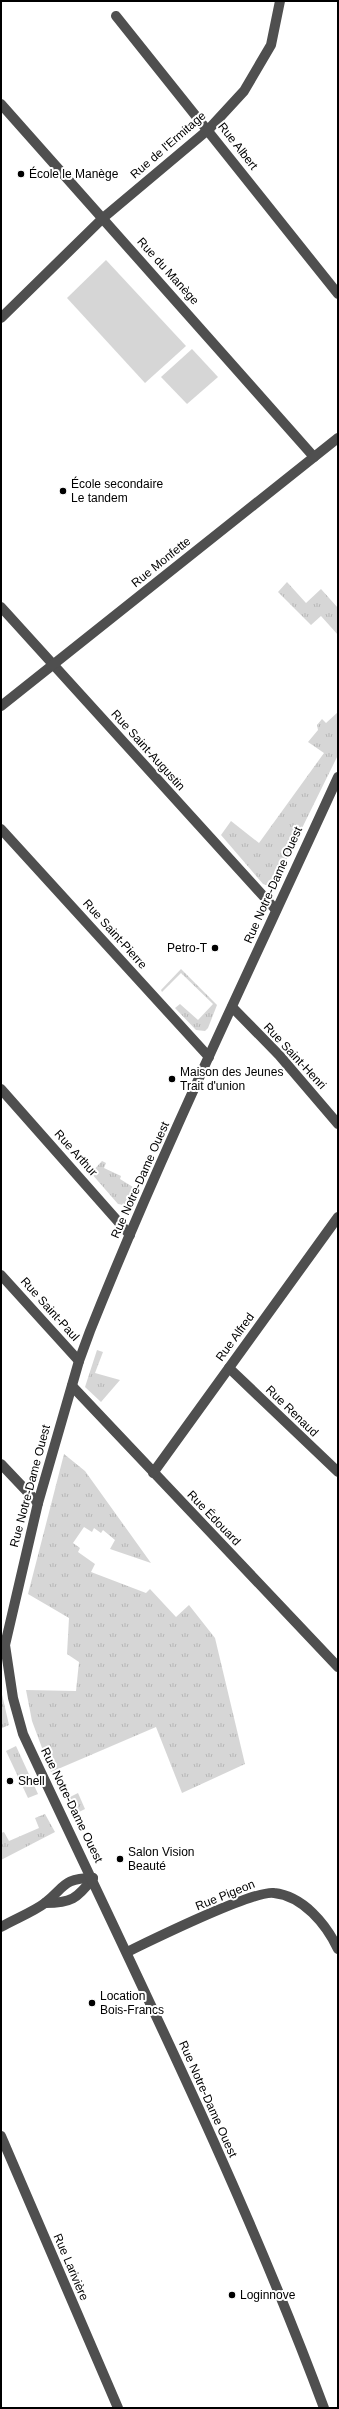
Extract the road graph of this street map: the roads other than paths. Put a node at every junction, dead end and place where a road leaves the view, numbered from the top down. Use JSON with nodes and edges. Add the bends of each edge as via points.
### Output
{"nodes":[{"id":1,"x":280,"y":1,"type":"edge"},
{"id":2,"x":116,"y":16,"type":"dead end"},
{"id":3,"x":1,"y":104,"type":"edge"},
{"id":4,"x":209,"y":129,"type":"junction"},
{"id":5,"x":103,"y":218,"type":"junction"},
{"id":6,"x":338,"y":294,"type":"edge"},
{"id":7,"x":1,"y":318,"type":"edge"},
{"id":8,"x":338,"y":438,"type":"edge"},
{"id":9,"x":314,"y":457,"type":"junction"},
{"id":10,"x":1,"y":607,"type":"edge"},
{"id":11,"x":53,"y":665,"type":"junction"},
{"id":12,"x":1,"y":706,"type":"edge"},
{"id":13,"x":338,"y":777,"type":"edge"},
{"id":14,"x":335,"y":791,"type":"edge"},
{"id":15,"x":1,"y":829,"type":"edge"},
{"id":16,"x":276,"y":910,"type":"junction"},
{"id":17,"x":232,"y":1007,"type":"junction"},
{"id":18,"x":209,"y":1057,"type":"junction"},
{"id":19,"x":1,"y":1089,"type":"edge"},
{"id":20,"x":338,"y":1124,"type":"edge"},
{"id":21,"x":338,"y":1217,"type":"edge"},
{"id":22,"x":130,"y":1235,"type":"junction"},
{"id":23,"x":1,"y":1275,"type":"edge"},
{"id":24,"x":79,"y":1360,"type":"junction"},
{"id":25,"x":229,"y":1368,"type":"junction"},
{"id":26,"x":72,"y":1386,"type":"junction"},
{"id":27,"x":1,"y":1464,"type":"edge"},
{"id":28,"x":338,"y":1472,"type":"edge"},
{"id":29,"x":153,"y":1473,"type":"junction"},
{"id":30,"x":38,"y":1503,"type":"junction"},
{"id":31,"x":3,"y":1647,"type":"edge"},
{"id":32,"x":338,"y":1667,"type":"edge"},
{"id":33,"x":93,"y":1878,"type":"junction"},
{"id":34,"x":45,"y":1903,"type":"junction"},
{"id":35,"x":1,"y":1926,"type":"edge"},
{"id":36,"x":338,"y":1949,"type":"edge"},
{"id":37,"x":127,"y":1952,"type":"junction"},
{"id":38,"x":1,"y":2136,"type":"edge"},
{"id":39,"x":4,"y":2149,"type":"edge"},
{"id":40,"x":118,"y":2408,"type":"edge"},
{"id":41,"x":324,"y":2408,"type":"edge"}],
"edges":[{"from":1,"to":4,"type":"street","name":"Rue de l'Ermitage","via":[[271,44],[262,62],[244,91]]},
{"from":2,"to":4,"type":"street","name":"Rue Albert"},
{"from":3,"to":5,"type":"street","name":"Rue du Manège"},
{"from":4,"to":5,"type":"street","name":"Rue de l'Ermitage"},
{"from":4,"to":6,"type":"street","name":"Rue Albert"},
{"from":5,"to":7,"type":"street","name":"Rue de l'Ermitage"},
{"from":5,"to":9,"type":"street","name":"Rue du Manège"},
{"from":8,"to":9,"type":"street","name":"Rue Monfette"},
{"from":9,"to":11,"type":"street","name":"Rue Monfette"},
{"from":10,"to":11,"type":"street","name":"Rue Saint-Augustin"},
{"from":11,"to":12,"type":"street","name":"Rue Monfette"},
{"from":11,"to":16,"type":"street","name":"Rue Saint-Augustin"},
{"from":13,"to":14,"type":"street","name":"Rue Notre-Dame Ouest"},
{"from":14,"to":16,"type":"street","name":"Rue Notre-Dame Ouest"},
{"from":15,"to":18,"type":"street","name":"Rue Saint-Pierre"},
{"from":16,"to":17,"type":"street","name":"Rue Notre-Dame Ouest"},
{"from":17,"to":18,"type":"street","name":"Rue Notre-Dame Ouest"},
{"from":17,"to":20,"type":"street","name":"Rue Saint-Henri"},
{"from":18,"to":22,"type":"street","name":"Rue Notre-Dame Ouest"},
{"from":19,"to":22,"type":"street","name":"Rue Arthur"},
{"from":21,"to":25,"type":"street","name":"Rue Alfred"},
{"from":22,"to":24,"type":"street","name":"Rue Notre-Dame Ouest"},
{"from":23,"to":24,"type":"street","name":"Rue Saint-Paul"},
{"from":24,"to":26,"type":"street","name":"Rue Notre-Dame Ouest"},
{"from":25,"to":28,"type":"street","name":"Rue Renaud"},
{"from":25,"to":29,"type":"street","name":"Rue Alfred"},
{"from":26,"to":29,"type":"street","name":"Rue Édouard"},
{"from":26,"to":30,"type":"street","name":"Rue Notre-Dame Ouest"},
{"from":27,"to":30,"type":"street"},
{"from":29,"to":32,"type":"street","name":"Rue Édouard"},
{"from":30,"to":31,"type":"street","name":"Rue Notre-Dame Ouest"},
{"from":31,"to":33,"type":"street","name":"Rue Notre-Dame Ouest","via":[[23,1734]]},
{"from":33,"to":34,"type":"street","via":[[77,1878],[60,1887]]},
{"from":33,"to":34,"type":"street","via":[[76,1897],[64,1903]]},
{"from":33,"to":37,"type":"street","name":"Rue Notre-Dame Ouest"},
{"from":34,"to":35,"type":"street"},
{"from":36,"to":37,"type":"street","name":"Rue Pigeon","via":[[306,1906],[293,1898],[272,1892],[230,1906]]},
{"from":37,"to":41,"type":"street","name":"Rue Notre-Dame Ouest","via":[[258,2241]]},
{"from":38,"to":39,"type":"street","name":"Rue Larivière"},
{"from":39,"to":40,"type":"street","name":"Rue Larivière"}]}
